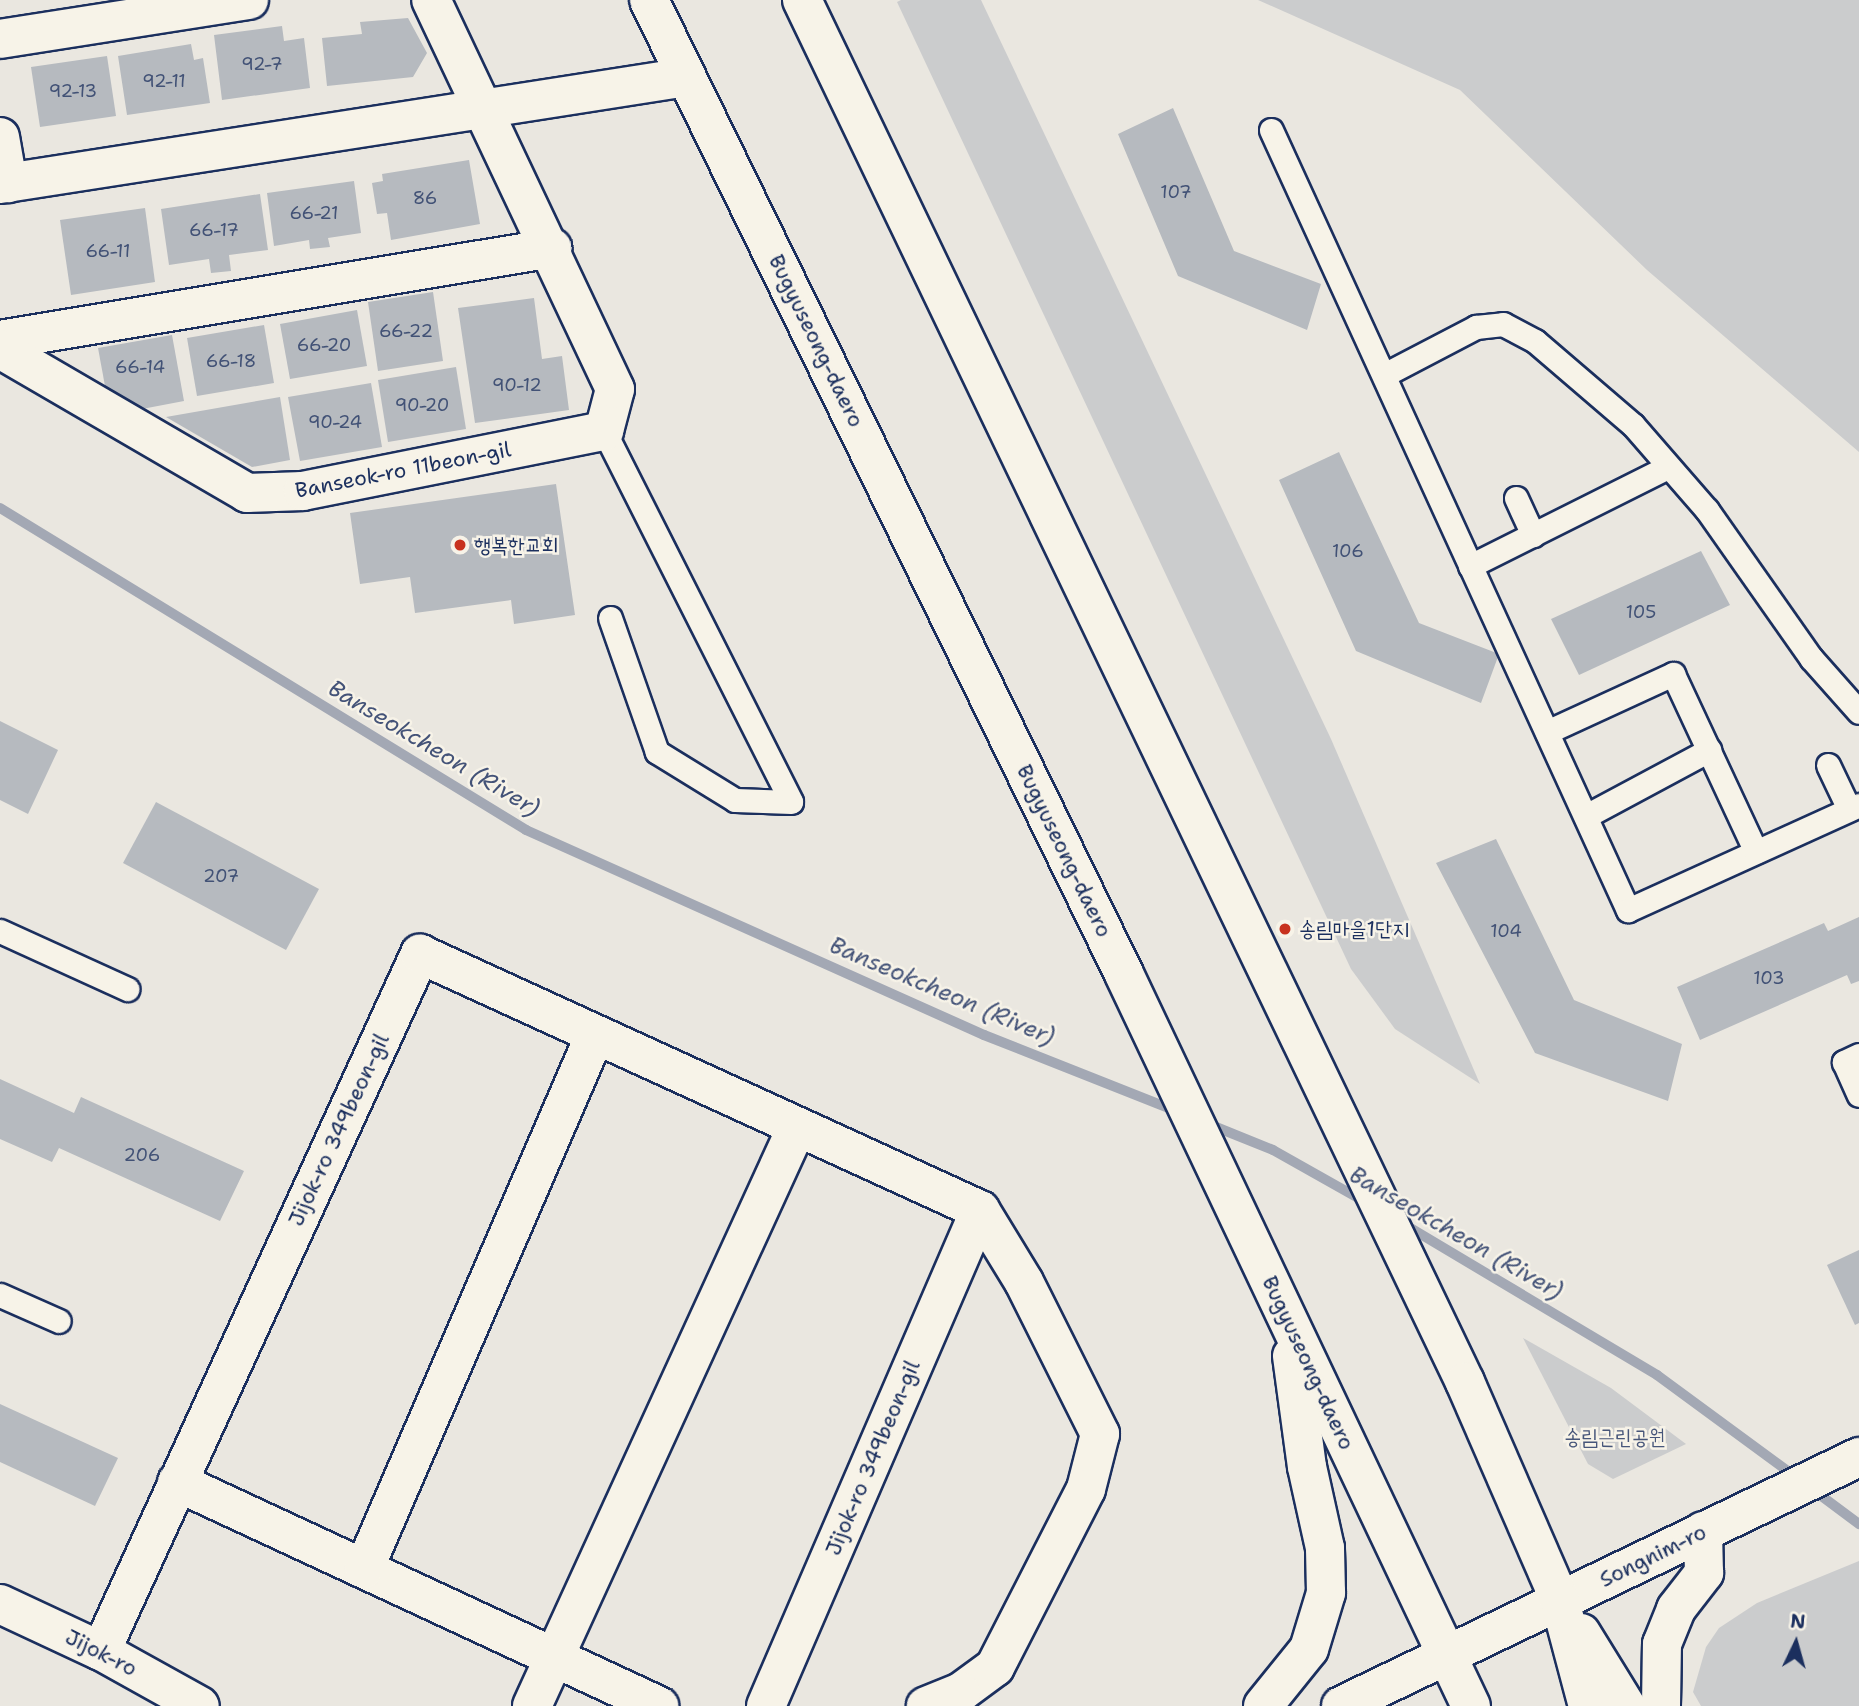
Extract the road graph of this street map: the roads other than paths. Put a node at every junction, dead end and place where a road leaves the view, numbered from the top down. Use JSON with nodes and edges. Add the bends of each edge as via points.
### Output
{"nodes":[{"id":1,"x":249,"y":0,"type":"edge"},
{"id":2,"x":431,"y":0,"type":"edge"},
{"id":3,"x":649,"y":0,"type":"edge"},
{"id":4,"x":802,"y":0,"type":"edge"},
{"id":5,"x":0,"y":38,"type":"edge"},
{"id":6,"x":687,"y":77,"type":"junction"},
{"id":7,"x":486,"y":111,"type":"junction"},
{"id":8,"x":1271,"y":131,"type":"dead end"},
{"id":9,"x":0,"y":136,"type":"edge"},
{"id":10,"x":4,"y":184,"type":"edge"},
{"id":11,"x":552,"y":248,"type":"junction"},
{"id":12,"x":0,"y":340,"type":"edge"},
{"id":13,"x":0,"y":349,"type":"edge"},
{"id":14,"x":1384,"y":375,"type":"junction"},
{"id":15,"x":604,"y":431,"type":"junction"},
{"id":16,"x":1666,"y":468,"type":"junction"},
{"id":17,"x":1516,"y":498,"type":"dead end"},
{"id":18,"x":1533,"y":535,"type":"junction"},
{"id":19,"x":1471,"y":566,"type":"junction"},
{"id":20,"x":610,"y":618,"type":"dead end"},
{"id":21,"x":1859,"y":712,"type":"edge"},
{"id":22,"x":1547,"y":732,"type":"junction"},
{"id":23,"x":1709,"y":750,"type":"junction"},
{"id":24,"x":1828,"y":765,"type":"dead end"},
{"id":25,"x":1854,"y":807,"type":"edge"},
{"id":26,"x":1586,"y":817,"type":"junction"},
{"id":27,"x":1756,"y":852,"type":"junction"},
{"id":28,"x":0,"y":931,"type":"edge"},
{"id":29,"x":127,"y":989,"type":"dead end"},
{"id":30,"x":595,"y":1035,"type":"junction"},
{"id":31,"x":1859,"y":1055,"type":"edge"},
{"id":32,"x":1859,"y":1095,"type":"edge"},
{"id":33,"x":797,"y":1127,"type":"junction"},
{"id":34,"x":980,"y":1210,"type":"junction"},
{"id":35,"x":0,"y":1295,"type":"edge"},
{"id":36,"x":1276,"y":1296,"type":"junction"},
{"id":37,"x":59,"y":1321,"type":"dead end"},
{"id":38,"x":1859,"y":1457,"type":"edge"},
{"id":39,"x":177,"y":1482,"type":"junction"},
{"id":40,"x":1703,"y":1531,"type":"junction"},
{"id":41,"x":364,"y":1569,"type":"junction"},
{"id":42,"x":1560,"y":1601,"type":"junction"},
{"id":43,"x":0,"y":1604,"type":"edge"},
{"id":44,"x":101,"y":1651,"type":"junction"},
{"id":45,"x":1447,"y":1654,"type":"junction"},
{"id":46,"x":555,"y":1658,"type":"junction"},
{"id":47,"x":200,"y":1706,"type":"edge"},
{"id":48,"x":533,"y":1706,"type":"edge"},
{"id":49,"x":659,"y":1706,"type":"edge"},
{"id":50,"x":766,"y":1706,"type":"edge"},
{"id":51,"x":926,"y":1706,"type":"edge"},
{"id":52,"x":1263,"y":1706,"type":"edge"},
{"id":53,"x":1341,"y":1706,"type":"edge"},
{"id":54,"x":1471,"y":1706,"type":"edge"},
{"id":55,"x":1588,"y":1706,"type":"edge"},
{"id":56,"x":1626,"y":1706,"type":"edge"},
{"id":57,"x":1661,"y":1706,"type":"edge"}],
"edges":[{"from":1,"to":5,"type":"street"},
{"from":2,"to":7,"type":"street"},
{"from":3,"to":6,"type":"street","name":"Bugyuseong-daero"},
{"from":4,"to":42,"type":"street","via":[[1465,1382]]},
{"from":6,"to":7,"type":"street"},
{"from":6,"to":36,"type":"street","name":"Bugyuseong-daero"},
{"from":7,"to":10,"type":"street"},
{"from":7,"to":11,"type":"street"},
{"from":8,"to":14,"type":"lane"},
{"from":9,"to":10,"type":"street"},
{"from":11,"to":12,"type":"street"},
{"from":11,"to":15,"type":"street","via":[[615,389]]},
{"from":13,"to":15,"type":"street","name":"Banseok-ro 11beon-gil","via":[[247,493],[303,491]]},
{"from":14,"to":16,"type":"lane","via":[[1476,327],[1503,324],[1535,341],[1633,425]]},
{"from":14,"to":19,"type":"lane"},
{"from":15,"to":20,"type":"lane","via":[[791,802],[735,800],[657,752]]},
{"from":16,"to":18,"type":"lane"},
{"from":16,"to":21,"type":"lane","via":[[1707,510],[1811,658]]},
{"from":17,"to":18,"type":"lane"},
{"from":18,"to":19,"type":"lane"},
{"from":19,"to":22,"type":"lane"},
{"from":22,"to":23,"type":"lane","via":[[1673,674]]},
{"from":22,"to":26,"type":"lane"},
{"from":23,"to":26,"type":"lane"},
{"from":23,"to":27,"type":"lane"},
{"from":24,"to":25,"type":"lane"},
{"from":25,"to":27,"type":"lane"},
{"from":26,"to":27,"type":"lane","via":[[1628,910]]},
{"from":28,"to":29,"type":"lane"},
{"from":30,"to":33,"type":"street","name":"Jijok-ro 349beon-gil"},
{"from":30,"to":39,"type":"street","name":"Jijok-ro 349beon-gil","via":[[420,954]]},
{"from":30,"to":41,"type":"street"},
{"from":31,"to":32,"type":"lane","via":[[1844,1062]]},
{"from":33,"to":34,"type":"street","name":"Jijok-ro 349beon-gil"},
{"from":33,"to":46,"type":"street"},
{"from":34,"to":50,"type":"street","name":"Jijok-ro 349beon-gil"},
{"from":34,"to":51,"type":"street","via":[[1024,1282],[1100,1434],[1086,1489],[995,1667],[961,1692]]},
{"from":35,"to":37,"type":"lane"},
{"from":36,"to":45,"type":"street","name":"Bugyuseong-daero"},
{"from":36,"to":52,"type":"street","via":[[1289,1341],[1307,1467],[1325,1548],[1326,1593],[1308,1648]]},
{"from":38,"to":40,"type":"street","name":"Songnim-ro"},
{"from":39,"to":41,"type":"street"},
{"from":39,"to":44,"type":"street","name":"Jijok-ro 349beon-gil"},
{"from":40,"to":42,"type":"street","name":"Songnim-ro"},
{"from":40,"to":57,"type":"street","via":[[1704,1573],[1676,1609],[1662,1644],[1658,1674]]},
{"from":41,"to":46,"type":"street"},
{"from":42,"to":45,"type":"street","name":"Songnim-ro"},
{"from":42,"to":55,"type":"street"},
{"from":42,"to":56,"type":"street"},
{"from":43,"to":44,"type":"street","name":"Jijok-ro"},
{"from":44,"to":47,"type":"street","name":"Jijok-ro"},
{"from":45,"to":53,"type":"street"},
{"from":45,"to":54,"type":"street","name":"Bugyuseong-daero"},
{"from":46,"to":48,"type":"street"},
{"from":46,"to":49,"type":"street"}]}
